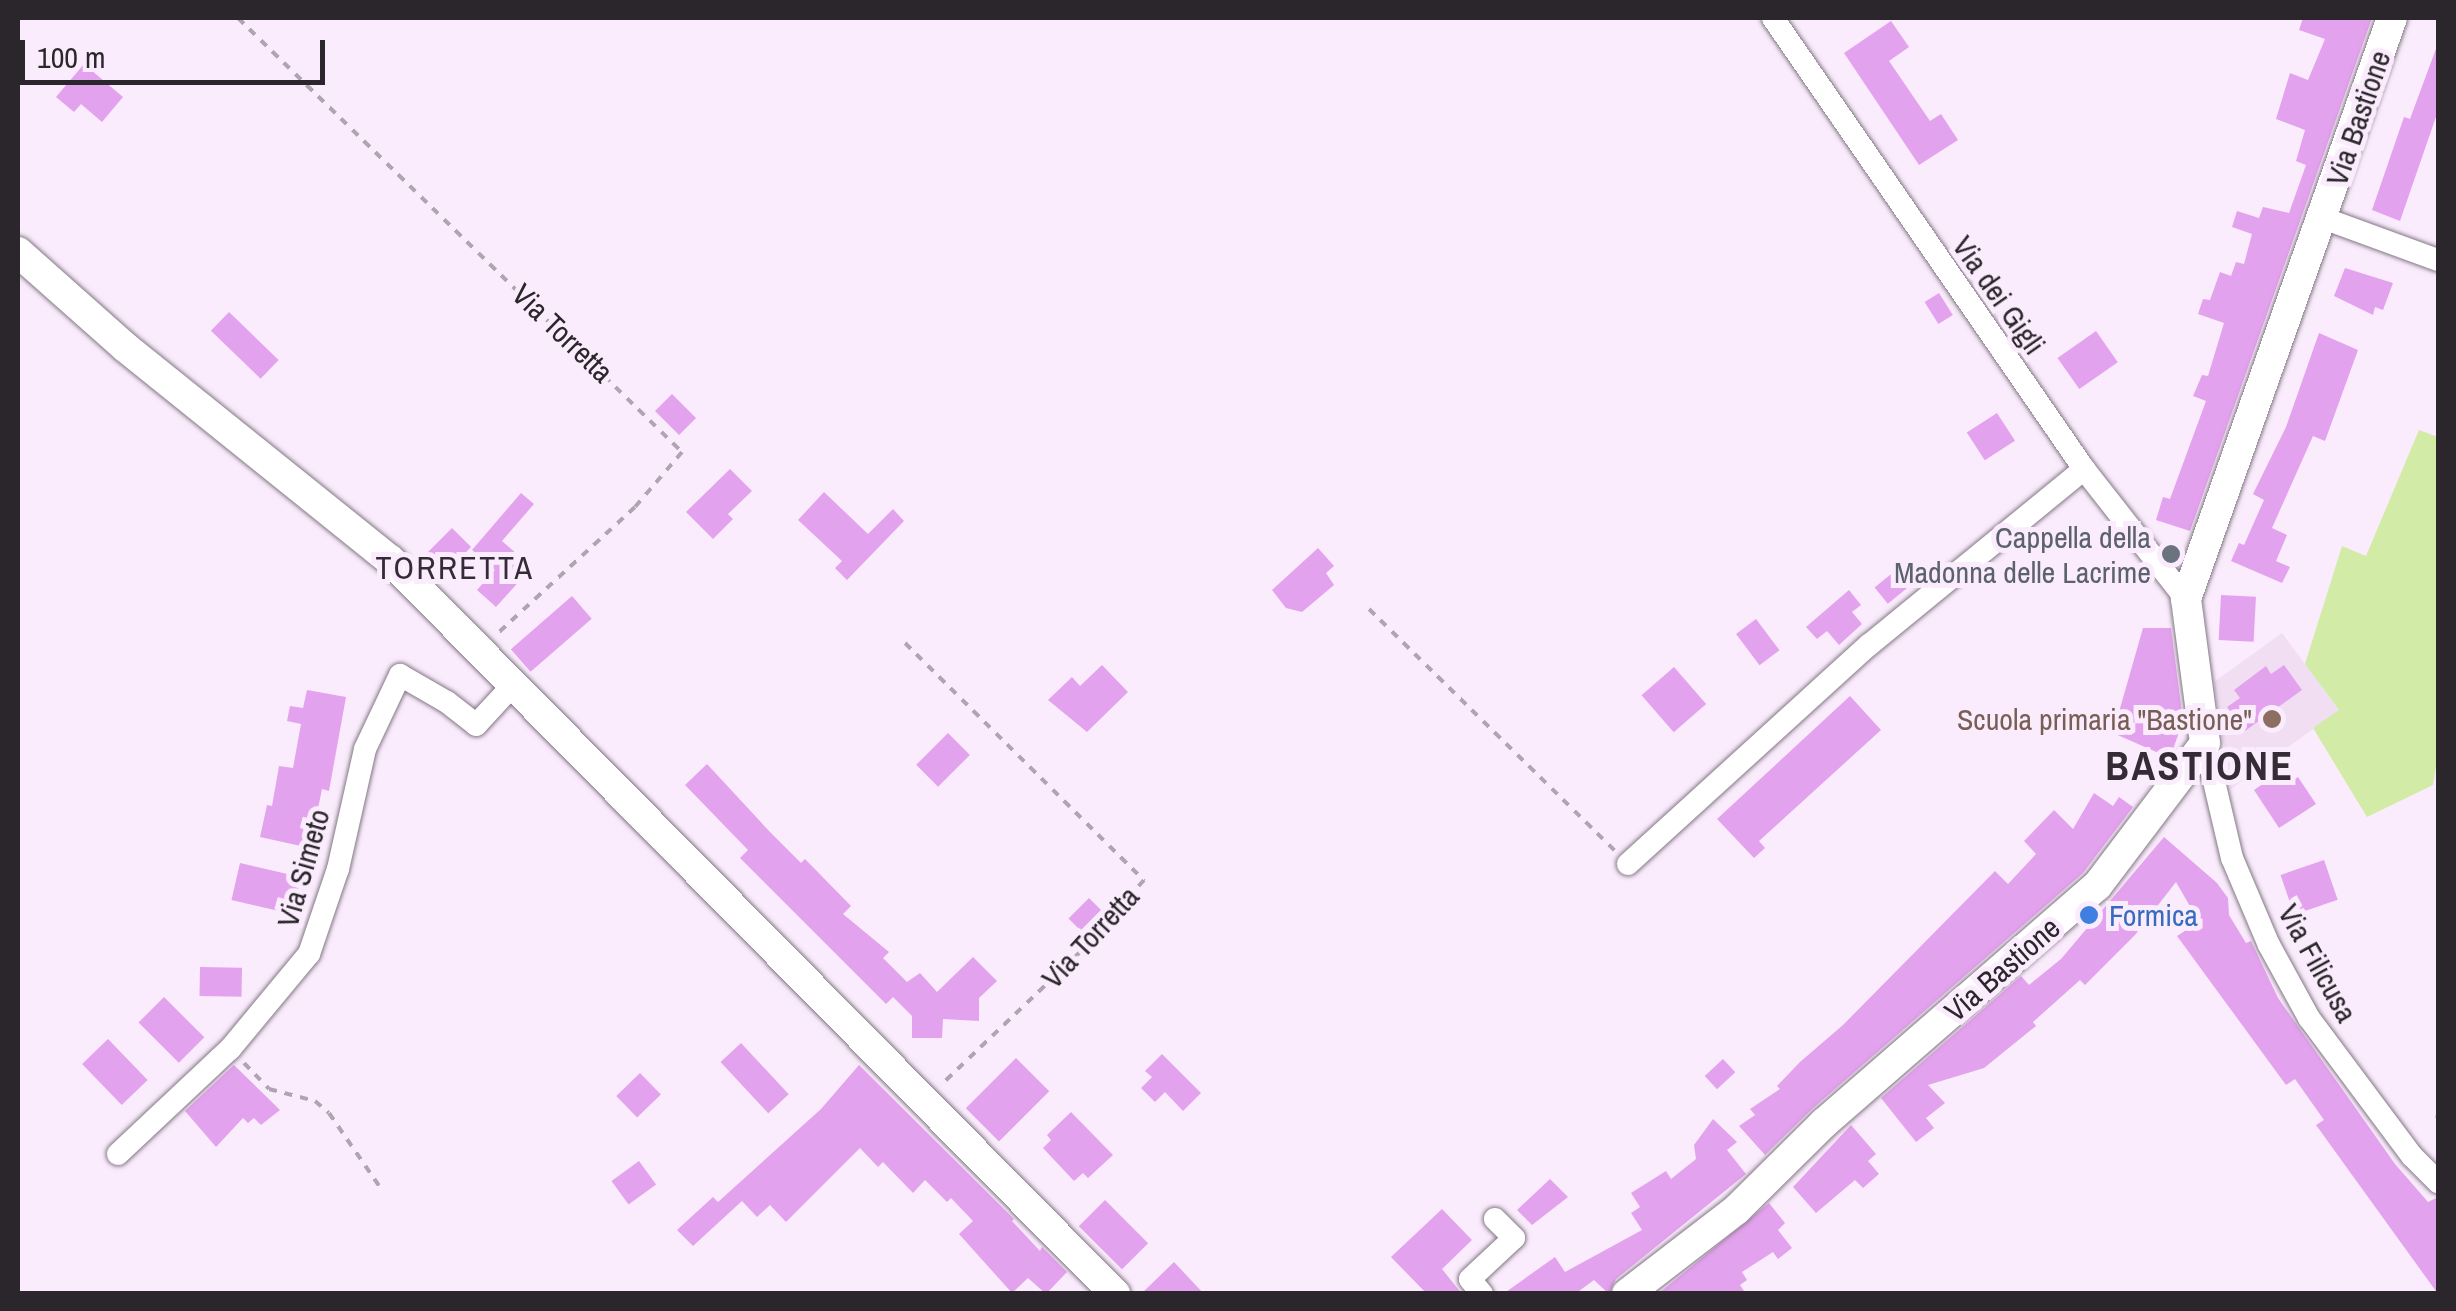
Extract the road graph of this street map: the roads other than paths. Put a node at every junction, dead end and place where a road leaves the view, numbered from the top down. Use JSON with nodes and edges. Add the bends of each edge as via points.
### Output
{"nodes":[{"id":1,"x":1773,"y":18,"type":"edge"},
{"id":2,"x":2392,"y":18,"type":"edge"},
{"id":3,"x":2323,"y":218,"type":"junction"},
{"id":4,"x":18,"y":252,"type":"edge"},
{"id":5,"x":2438,"y":260,"type":"edge"},
{"id":6,"x":2084,"y":469,"type":"junction"},
{"id":7,"x":2186,"y":598,"type":"junction"},
{"id":8,"x":513,"y":685,"type":"junction"},
{"id":9,"x":2205,"y":742,"type":"junction"},
{"id":10,"x":1628,"y":864,"type":"road end"},
{"id":11,"x":118,"y":1154,"type":"dead end"},
{"id":12,"x":2438,"y":1182,"type":"edge"},
{"id":13,"x":1496,"y":1219,"type":"dead end"},
{"id":14,"x":1116,"y":1294,"type":"edge"},
{"id":15,"x":1482,"y":1294,"type":"edge"},
{"id":16,"x":1627,"y":1294,"type":"edge"}],
"edges":[{"from":1,"to":6,"type":"street","name":"Via dei Gigli"},
{"from":2,"to":3,"type":"street","name":"Via Bastione"},
{"from":3,"to":5,"type":"street","name":"Via Bastione"},
{"from":3,"to":7,"type":"street","name":"Via Bastione"},
{"from":4,"to":8,"type":"street","via":[[390,560]]},
{"from":6,"to":7,"type":"street","name":"Via dei Gigli"},
{"from":6,"to":10,"type":"street","via":[[1869,645]]},
{"from":7,"to":9,"type":"street","name":"Via Bastione"},
{"from":8,"to":11,"type":"street","name":"Via Simeto","via":[[476,725],[400,676],[364,748],[314,944],[230,1049]]},
{"from":8,"to":14,"type":"street"},
{"from":9,"to":12,"type":"street","name":"Via Filicusa","via":[[2232,858],[2268,946],[2310,1018]]},
{"from":9,"to":16,"type":"street","name":"Via Bastione","via":[[2097,886],[1824,1123],[1736,1210]]},
{"from":13,"to":15,"type":"street","via":[[1514,1238],[1470,1279]]}]}
